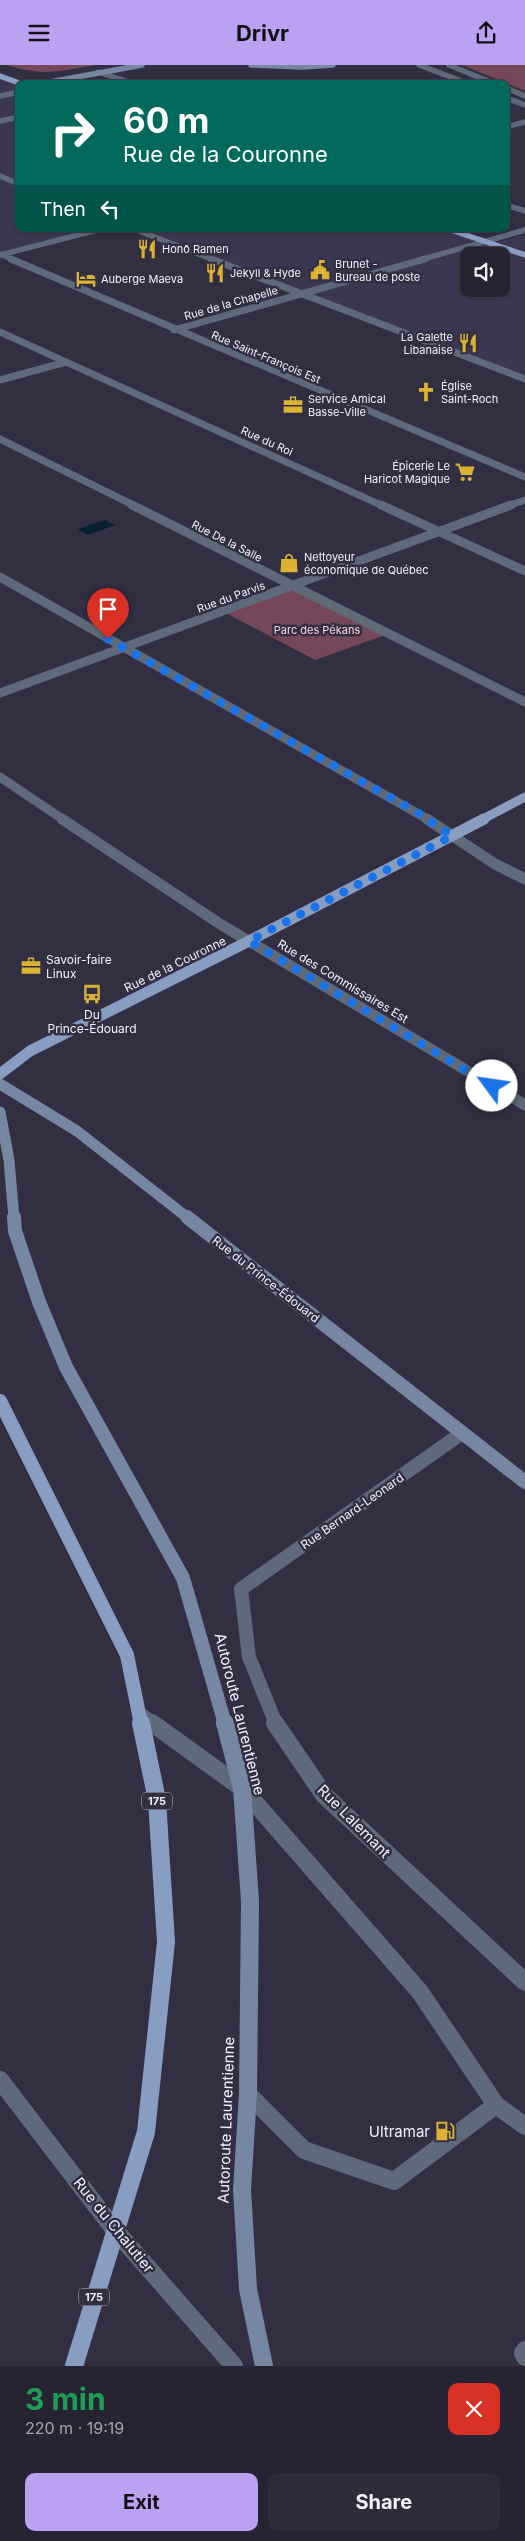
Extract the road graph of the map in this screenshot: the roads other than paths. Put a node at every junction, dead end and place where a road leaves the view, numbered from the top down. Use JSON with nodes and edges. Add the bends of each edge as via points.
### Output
{"nodes":[{"id":1,"x":142,"y":65,"type":"edge"},
{"id":2,"x":251,"y":65,"type":"edge"},
{"id":3,"x":334,"y":65,"type":"edge"},
{"id":4,"x":419,"y":65,"type":"edge"},
{"id":5,"x":450,"y":65,"type":"edge"},
{"id":6,"x":98,"y":72,"type":"junction"},
{"id":7,"x":0,"y":77,"type":"edge"},
{"id":8,"x":59,"y":80,"type":"edge"},
{"id":9,"x":123,"y":80,"type":"edge"},
{"id":10,"x":458,"y":80,"type":"edge"},
{"id":11,"x":486,"y":80,"type":"edge"},
{"id":12,"x":15,"y":82,"type":"edge"},
{"id":13,"x":510,"y":90,"type":"edge"},
{"id":14,"x":15,"y":93,"type":"edge"},
{"id":15,"x":0,"y":96,"type":"edge"},
{"id":16,"x":525,"y":96,"type":"edge"},
{"id":17,"x":510,"y":99,"type":"edge"},
{"id":18,"x":525,"y":105,"type":"edge"},
{"id":19,"x":15,"y":118,"type":"edge"},
{"id":20,"x":0,"y":121,"type":"edge"},
{"id":21,"x":525,"y":122,"type":"edge"},
{"id":22,"x":510,"y":126,"type":"edge"},
{"id":23,"x":0,"y":176,"type":"edge"},
{"id":24,"x":15,"y":182,"type":"edge"},
{"id":25,"x":510,"y":206,"type":"edge"},
{"id":26,"x":525,"y":211,"type":"edge"},
{"id":27,"x":525,"y":230,"type":"edge"},
{"id":28,"x":90,"y":232,"type":"edge"},
{"id":29,"x":142,"y":232,"type":"edge"},
{"id":30,"x":457,"y":232,"type":"edge"},
{"id":31,"x":485,"y":241,"type":"junction"},
{"id":32,"x":1,"y":255,"type":"edge"},
{"id":33,"x":525,"y":255,"type":"edge"},
{"id":34,"x":301,"y":293,"type":"junction"},
{"id":35,"x":174,"y":330,"type":"junction"},
{"id":36,"x":0,"y":332,"type":"edge"},
{"id":37,"x":66,"y":362,"type":"junction"},
{"id":38,"x":525,"y":379,"type":"edge"},
{"id":39,"x":0,"y":380,"type":"edge"},
{"id":40,"x":0,"y":439,"type":"edge"},
{"id":41,"x":525,"y":477,"type":"edge"},
{"id":42,"x":525,"y":500,"type":"edge"},
{"id":43,"x":439,"y":532,"type":"junction"},
{"id":44,"x":525,"y":571,"type":"edge"},
{"id":45,"x":0,"y":577,"type":"edge"},
{"id":46,"x":292,"y":586,"type":"junction"},
{"id":47,"x":124,"y":649,"type":"junction"},
{"id":48,"x":0,"y":693,"type":"edge"},
{"id":49,"x":525,"y":702,"type":"edge"},
{"id":50,"x":0,"y":777,"type":"edge"},
{"id":51,"x":525,"y":797,"type":"edge"},
{"id":52,"x":452,"y":836,"type":"junction"},
{"id":53,"x":525,"y":879,"type":"edge"},
{"id":54,"x":249,"y":941,"type":"junction"},
{"id":55,"x":0,"y":1074,"type":"edge"},
{"id":56,"x":0,"y":1084,"type":"edge"},
{"id":57,"x":525,"y":1105,"type":"edge"},
{"id":58,"x":0,"y":1113,"type":"edge"},
{"id":59,"x":0,"y":1401,"type":"edge"},
{"id":60,"x":462,"y":1433,"type":"junction"},
{"id":61,"x":525,"y":1483,"type":"edge"},
{"id":62,"x":241,"y":1589,"type":"joint"},
{"id":63,"x":140,"y":1714,"type":"junction"},
{"id":64,"x":242,"y":1788,"type":"junction"},
{"id":65,"x":525,"y":1982,"type":"edge"},
{"id":66,"x":0,"y":2080,"type":"edge"},
{"id":67,"x":248,"y":2094,"type":"junction"},
{"id":68,"x":496,"y":2105,"type":"junction"},
{"id":69,"x":525,"y":2127,"type":"edge"},
{"id":70,"x":114,"y":2229,"type":"junction"},
{"id":71,"x":525,"y":2350,"type":"edge"},
{"id":72,"x":525,"y":2357,"type":"edge"},
{"id":73,"x":74,"y":2366,"type":"edge"},
{"id":74,"x":234,"y":2366,"type":"edge"},
{"id":75,"x":264,"y":2366,"type":"edge"}],
"edges":[{"from":1,"to":6,"type":"street"},
{"from":2,"to":3,"type":"street"},
{"from":4,"to":10,"type":"street"},
{"from":5,"to":11,"type":"street"},
{"from":6,"to":8,"type":"street"},
{"from":6,"to":9,"type":"street"},
{"from":7,"to":12,"type":"main road"},
{"from":13,"to":16,"type":"street"},
{"from":14,"to":15,"type":"street"},
{"from":17,"to":18,"type":"street"},
{"from":19,"to":20,"type":"street"},
{"from":21,"to":22,"type":"street"},
{"from":23,"to":24,"type":"street"},
{"from":25,"to":26,"type":"street"},
{"from":27,"to":31,"type":"street","name":"Rue de la Chapelle"},
{"from":28,"to":32,"type":"street"},
{"from":29,"to":34,"type":"street"},
{"from":30,"to":31,"type":"main road"},
{"from":31,"to":33,"type":"main road"},
{"from":31,"to":34,"type":"street","name":"Rue de la Chapelle"},
{"from":32,"to":35,"type":"street","name":"Rue Saint-François Est"},
{"from":34,"to":35,"type":"street","name":"Rue de la Chapelle"},
{"from":34,"to":38,"type":"street"},
{"from":35,"to":41,"type":"street","name":"Rue Saint-François Est"},
{"from":36,"to":37,"type":"street","name":"Rue du Roi"},
{"from":37,"to":39,"type":"street"},
{"from":37,"to":43,"type":"street","name":"Rue du Roi"},
{"from":40,"to":46,"type":"street","name":"Rue De la Salle"},
{"from":42,"to":43,"type":"street","name":"Rue du Parvis"},
{"from":43,"to":44,"type":"street","name":"Rue du Roi"},
{"from":43,"to":46,"type":"street","name":"Rue du Parvis"},
{"from":45,"to":47,"type":"street"},
{"from":46,"to":47,"type":"street","name":"Rue du Parvis"},
{"from":46,"to":49,"type":"street","name":"Rue De la Salle"},
{"from":47,"to":48,"type":"street","name":"Rue du Parvis"},
{"from":47,"to":52,"type":"street","via":[[420,814]]},
{"from":50,"to":54,"type":"street","name":"Rue des Commissaires Est"},
{"from":51,"to":52,"type":"main road","name":"Rue de la Couronne"},
{"from":52,"to":53,"type":"street"},
{"from":52,"to":54,"type":"main road","name":"Rue de la Couronne"},
{"from":54,"to":55,"type":"main road","name":"Rue de la Couronne","via":[[30,1051]]},
{"from":54,"to":57,"type":"street","name":"Rue des Commissaires Est"},
{"from":56,"to":60,"type":"street","name":"Rue du Prince-Édouard","via":[[77,1131]]},
{"from":58,"to":64,"type":"street","name":"Autoroute Laurentienne","via":[[9,1160],[15,1231],[39,1302],[66,1367],[182,1578]]},
{"from":59,"to":63,"type":"main road","number":"175","via":[[127,1655]]},
{"from":60,"to":61,"type":"street","name":"Rue du Prince-Édouard"},
{"from":60,"to":62,"type":"street","name":"Rue Bernard-Leonard"},
{"from":62,"to":65,"type":"street","name":"Rue Lalemant","via":[[249,1657],[272,1716],[324,1795]]},
{"from":63,"to":64,"type":"street"},
{"from":63,"to":70,"type":"main road","number":"175","via":[[157,1799],[166,1942],[146,2132]]},
{"from":64,"to":67,"type":"street","name":"Autoroute Laurentienne","via":[[250,1901]]},
{"from":64,"to":68,"type":"street","via":[[420,1992]]},
{"from":66,"to":70,"type":"street","name":"Rue du Chalutier"},
{"from":67,"to":68,"type":"street","via":[[304,2150],[394,2181]]},
{"from":67,"to":75,"type":"street","name":"Autoroute Laurentienne","via":[[242,2190],[248,2289]]},
{"from":68,"to":69,"type":"street"},
{"from":70,"to":73,"type":"main road","number":"175"},
{"from":70,"to":74,"type":"street","name":"Rue du Chalutier"},
{"from":71,"to":72,"type":"street"}]}
